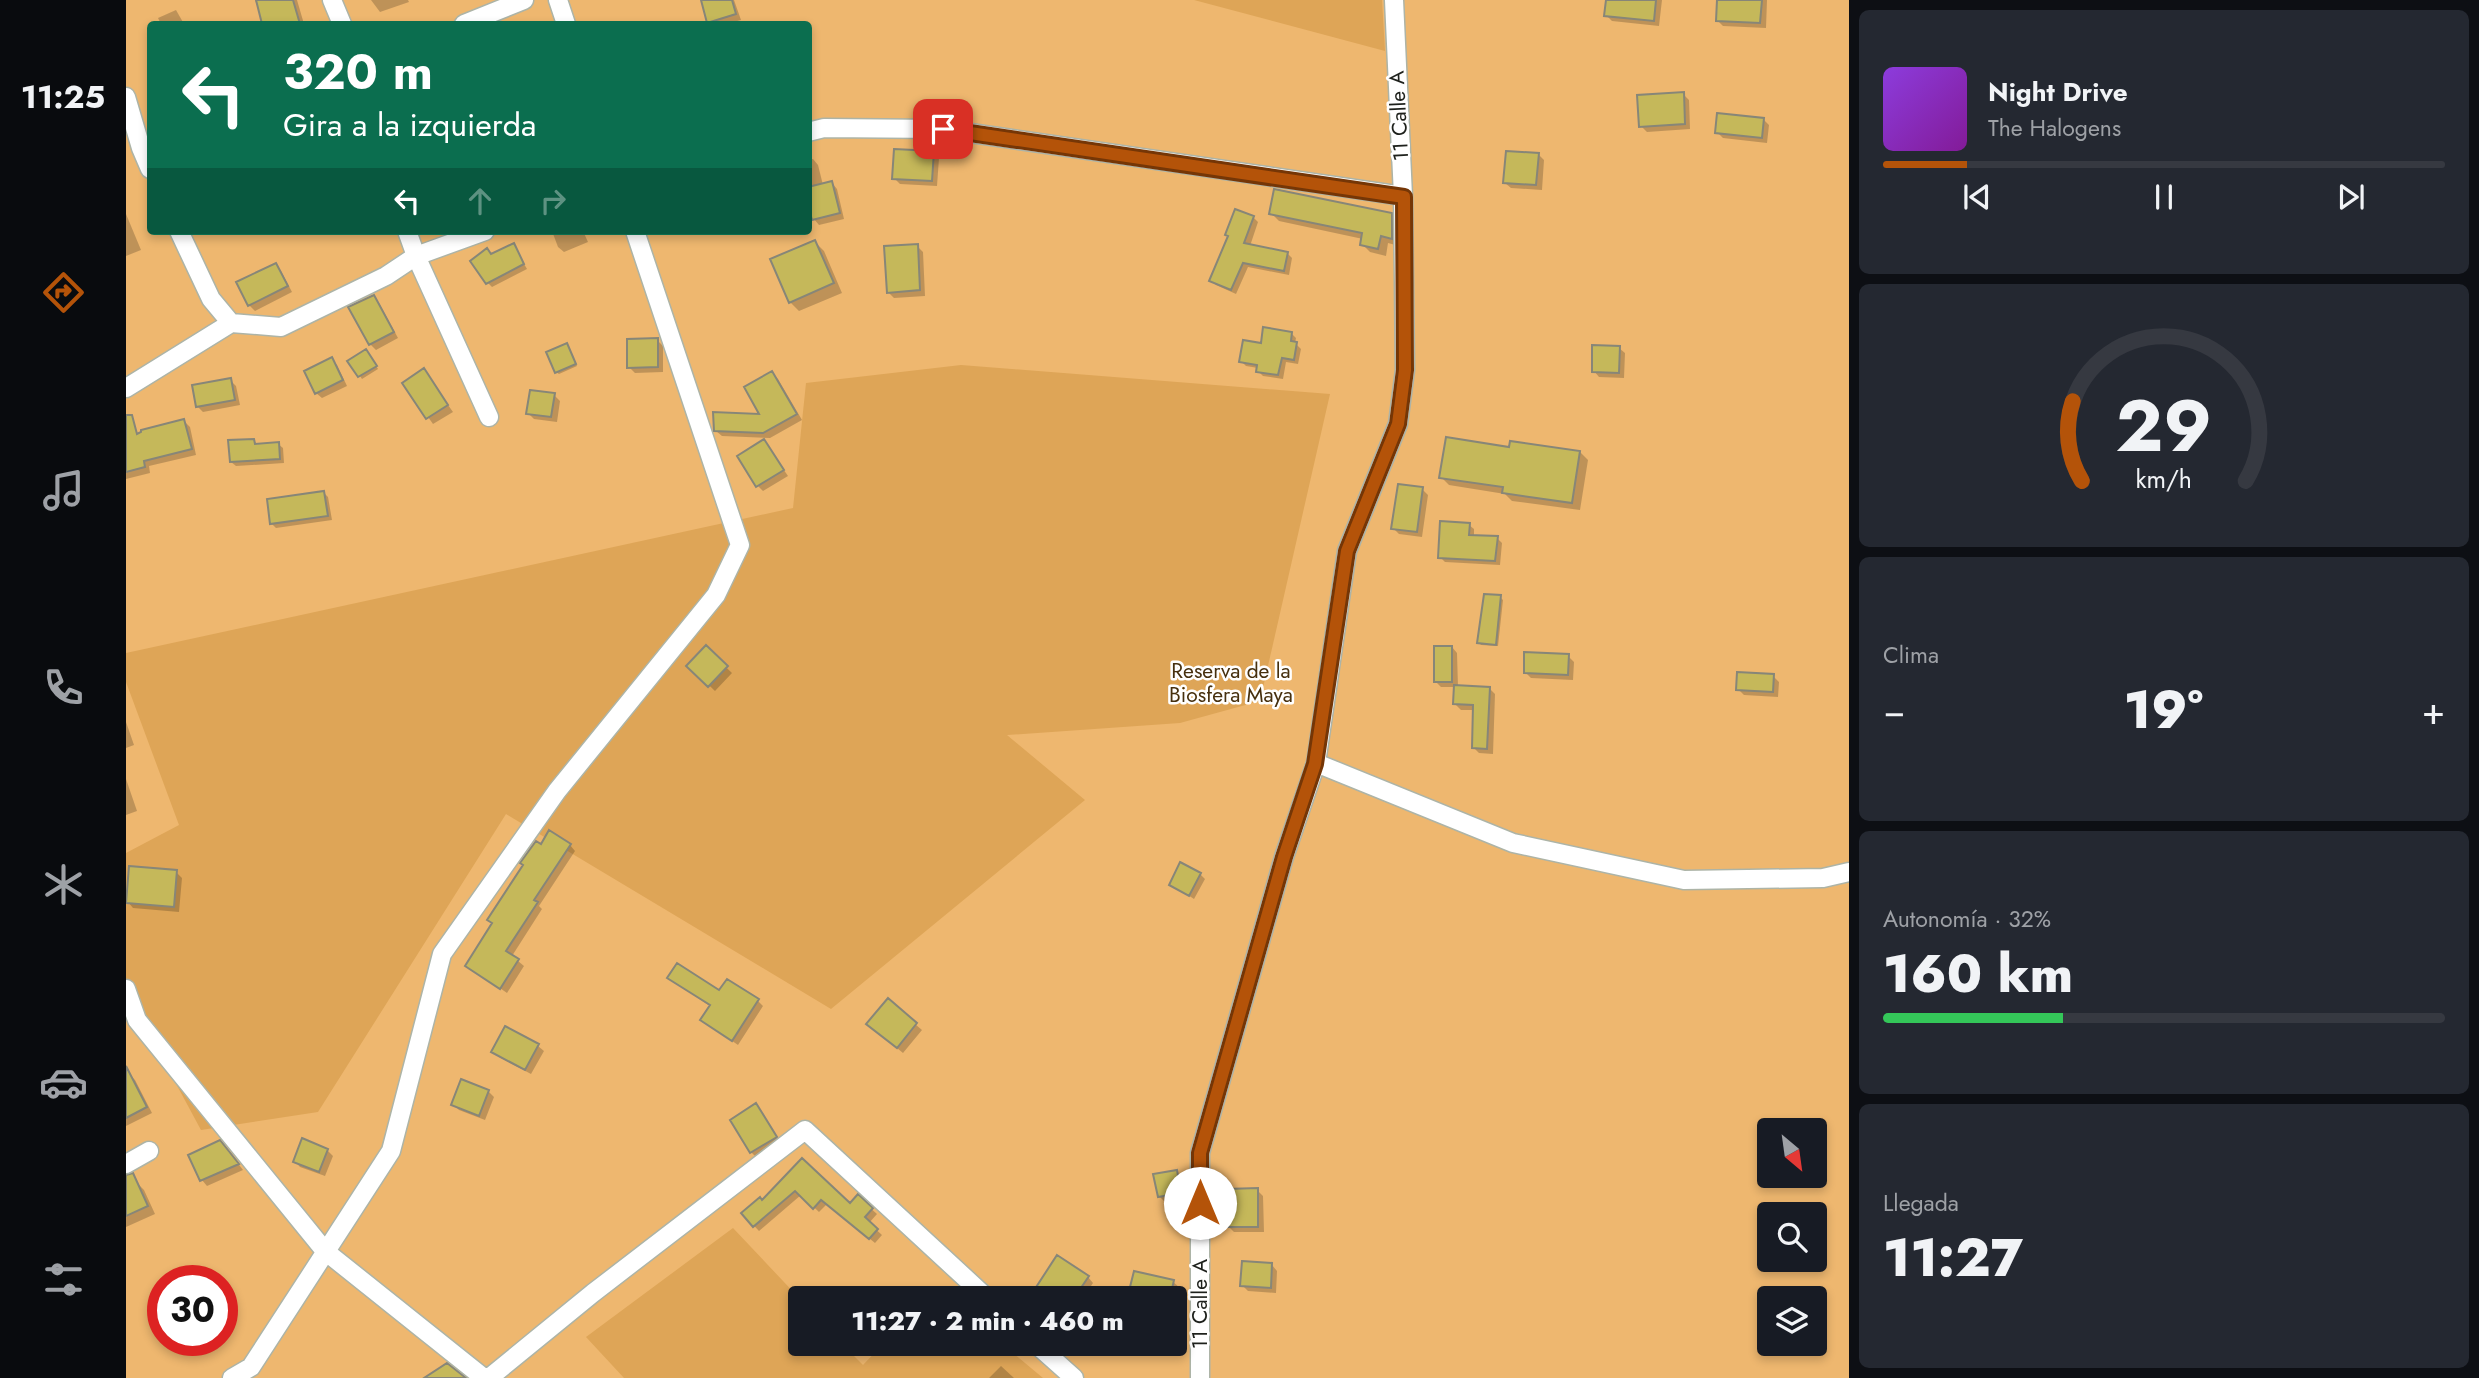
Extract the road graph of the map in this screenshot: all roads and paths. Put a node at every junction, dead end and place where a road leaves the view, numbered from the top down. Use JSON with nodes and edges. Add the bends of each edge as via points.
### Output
{"nodes":[{"id":1,"x":332,"y":0,"type":"edge"},
{"id":2,"x":524,"y":0,"type":"edge"},
{"id":3,"x":558,"y":0,"type":"edge"},
{"id":4,"x":1394,"y":0,"type":"edge"},
{"id":5,"x":341,"y":21,"type":"edge"},
{"id":6,"x":472,"y":21,"type":"edge"},
{"id":7,"x":565,"y":21,"type":"edge"},
{"id":8,"x":126,"y":97,"type":"edge"},
{"id":9,"x":812,"y":131,"type":"edge"},
{"id":10,"x":139,"y":149,"type":"edge"},
{"id":11,"x":1404,"y":197,"type":"junction"},
{"id":12,"x":181,"y":235,"type":"edge"},
{"id":13,"x":408,"y":235,"type":"edge"},
{"id":14,"x":474,"y":235,"type":"edge"},
{"id":15,"x":636,"y":235,"type":"edge"},
{"id":16,"x":416,"y":256,"type":"junction"},
{"id":17,"x":231,"y":323,"type":"junction"},
{"id":18,"x":126,"y":388,"type":"edge"},
{"id":19,"x":489,"y":417,"type":"dead end"},
{"id":20,"x":1315,"y":764,"type":"junction"},
{"id":21,"x":1849,"y":873,"type":"edge"},
{"id":22,"x":126,"y":989,"type":"edge"},
{"id":23,"x":131,"y":1022,"type":"edge"},
{"id":24,"x":149,"y":1151,"type":"dead end"},
{"id":25,"x":126,"y":1164,"type":"edge"},
{"id":26,"x":325,"y":1251,"type":"junction"},
{"id":27,"x":974,"y":1286,"type":"edge"},
{"id":28,"x":1049,"y":1356,"type":"edge"},
{"id":29,"x":232,"y":1378,"type":"edge"},
{"id":30,"x":487,"y":1378,"type":"edge"},
{"id":31,"x":1074,"y":1378,"type":"edge"},
{"id":32,"x":1200,"y":1378,"type":"edge"}],
"edges":[{"from":1,"to":5,"type":"street"},
{"from":2,"to":6,"type":"street"},
{"from":3,"to":7,"type":"street"},
{"from":4,"to":11,"type":"street","name":"11 Calle A"},
{"from":8,"to":10,"type":"street"},
{"from":9,"to":11,"type":"street","via":[[943,129]]},
{"from":11,"to":20,"type":"street","name":"11 Calle A","via":[[1405,370],[1398,424],[1347,551]]},
{"from":12,"to":17,"type":"street","via":[[211,299]]},
{"from":13,"to":16,"type":"street"},
{"from":14,"to":16,"type":"street"},
{"from":15,"to":26,"type":"street","via":[[740,545],[716,595],[557,791],[442,954],[391,1151]]},
{"from":16,"to":17,"type":"street","via":[[386,276],[281,327]]},
{"from":16,"to":19,"type":"street"},
{"from":17,"to":18,"type":"street"},
{"from":20,"to":21,"type":"street","via":[[1513,843],[1684,880],[1823,878]]},
{"from":20,"to":32,"type":"street","name":"11 Calle A","via":[[1200,1153]]},
{"from":22,"to":23,"type":"street"},
{"from":23,"to":26,"type":"street"},
{"from":24,"to":25,"type":"street"},
{"from":26,"to":29,"type":"street","via":[[251,1367]]},
{"from":26,"to":30,"type":"street"},
{"from":27,"to":30,"type":"street","via":[[805,1130]]},
{"from":28,"to":31,"type":"street"}]}
